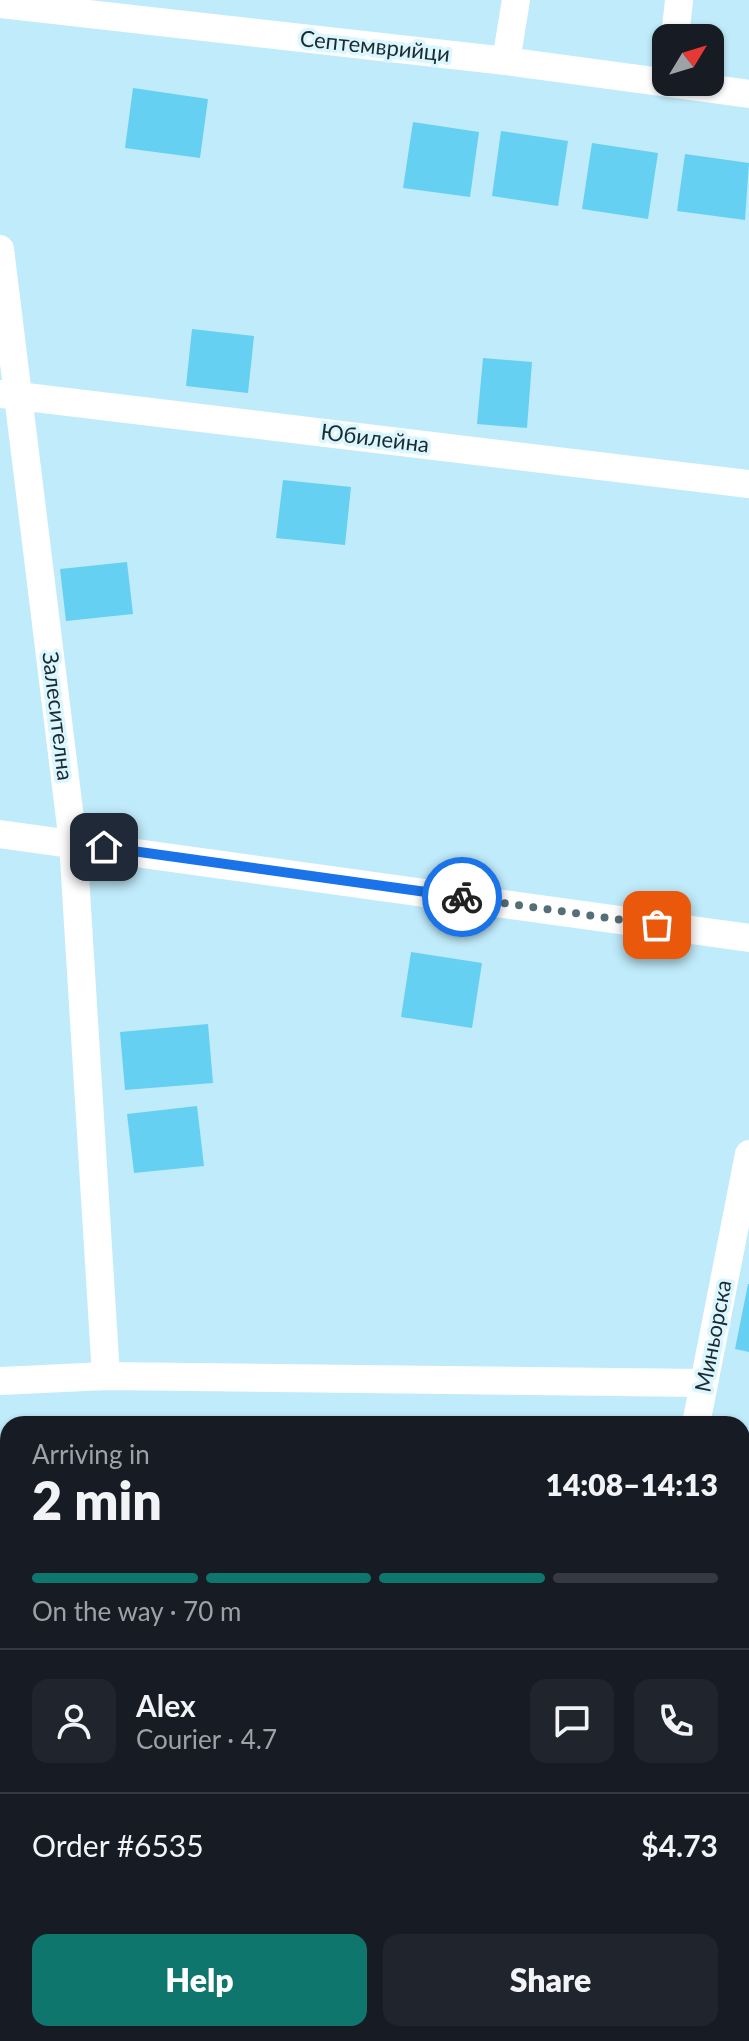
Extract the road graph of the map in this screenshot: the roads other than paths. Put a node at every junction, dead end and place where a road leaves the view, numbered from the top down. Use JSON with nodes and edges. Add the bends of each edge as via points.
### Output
{"nodes":[{"id":1,"x":516,"y":0,"type":"edge"},
{"id":2,"x":679,"y":0,"type":"edge"},
{"id":3,"x":0,"y":4,"type":"edge"},
{"id":4,"x":676,"y":24,"type":"edge"},
{"id":5,"x":506,"y":61,"type":"junction"},
{"id":6,"x":652,"y":81,"type":"edge"},
{"id":7,"x":724,"y":91,"type":"edge"},
{"id":8,"x":749,"y":94,"type":"edge"},
{"id":9,"x":0,"y":249,"type":"edge"},
{"id":10,"x":9,"y":394,"type":"edge"},
{"id":11,"x":749,"y":484,"type":"edge"},
{"id":12,"x":0,"y":834,"type":"edge"},
{"id":13,"x":73,"y":843,"type":"junction"},
{"id":14,"x":749,"y":938,"type":"edge"},
{"id":15,"x":749,"y":1154,"type":"edge"},
{"id":16,"x":106,"y":1376,"type":"junction"},
{"id":17,"x":0,"y":1381,"type":"edge"},
{"id":18,"x":703,"y":1383,"type":"junction"},
{"id":19,"x":697,"y":1416,"type":"edge"}],
"edges":[{"from":1,"to":5,"type":"street"},
{"from":2,"to":4,"type":"street"},
{"from":3,"to":5,"type":"street","name":"Септемврийци"},
{"from":5,"to":6,"type":"street","name":"Септемврийци"},
{"from":7,"to":8,"type":"street","name":"Септемврийци"},
{"from":9,"to":10,"type":"street","name":"Залесителна"},
{"from":10,"to":11,"type":"street","name":"Юбилейна"},
{"from":10,"to":13,"type":"street","name":"Залесителна"},
{"from":12,"to":13,"type":"street"},
{"from":13,"to":14,"type":"street"},
{"from":13,"to":16,"type":"street","name":"Залесителна"},
{"from":15,"to":18,"type":"street","name":"Миньорска"},
{"from":16,"to":17,"type":"street"},
{"from":16,"to":18,"type":"street"},
{"from":18,"to":19,"type":"street","name":"Миньорска"}]}
